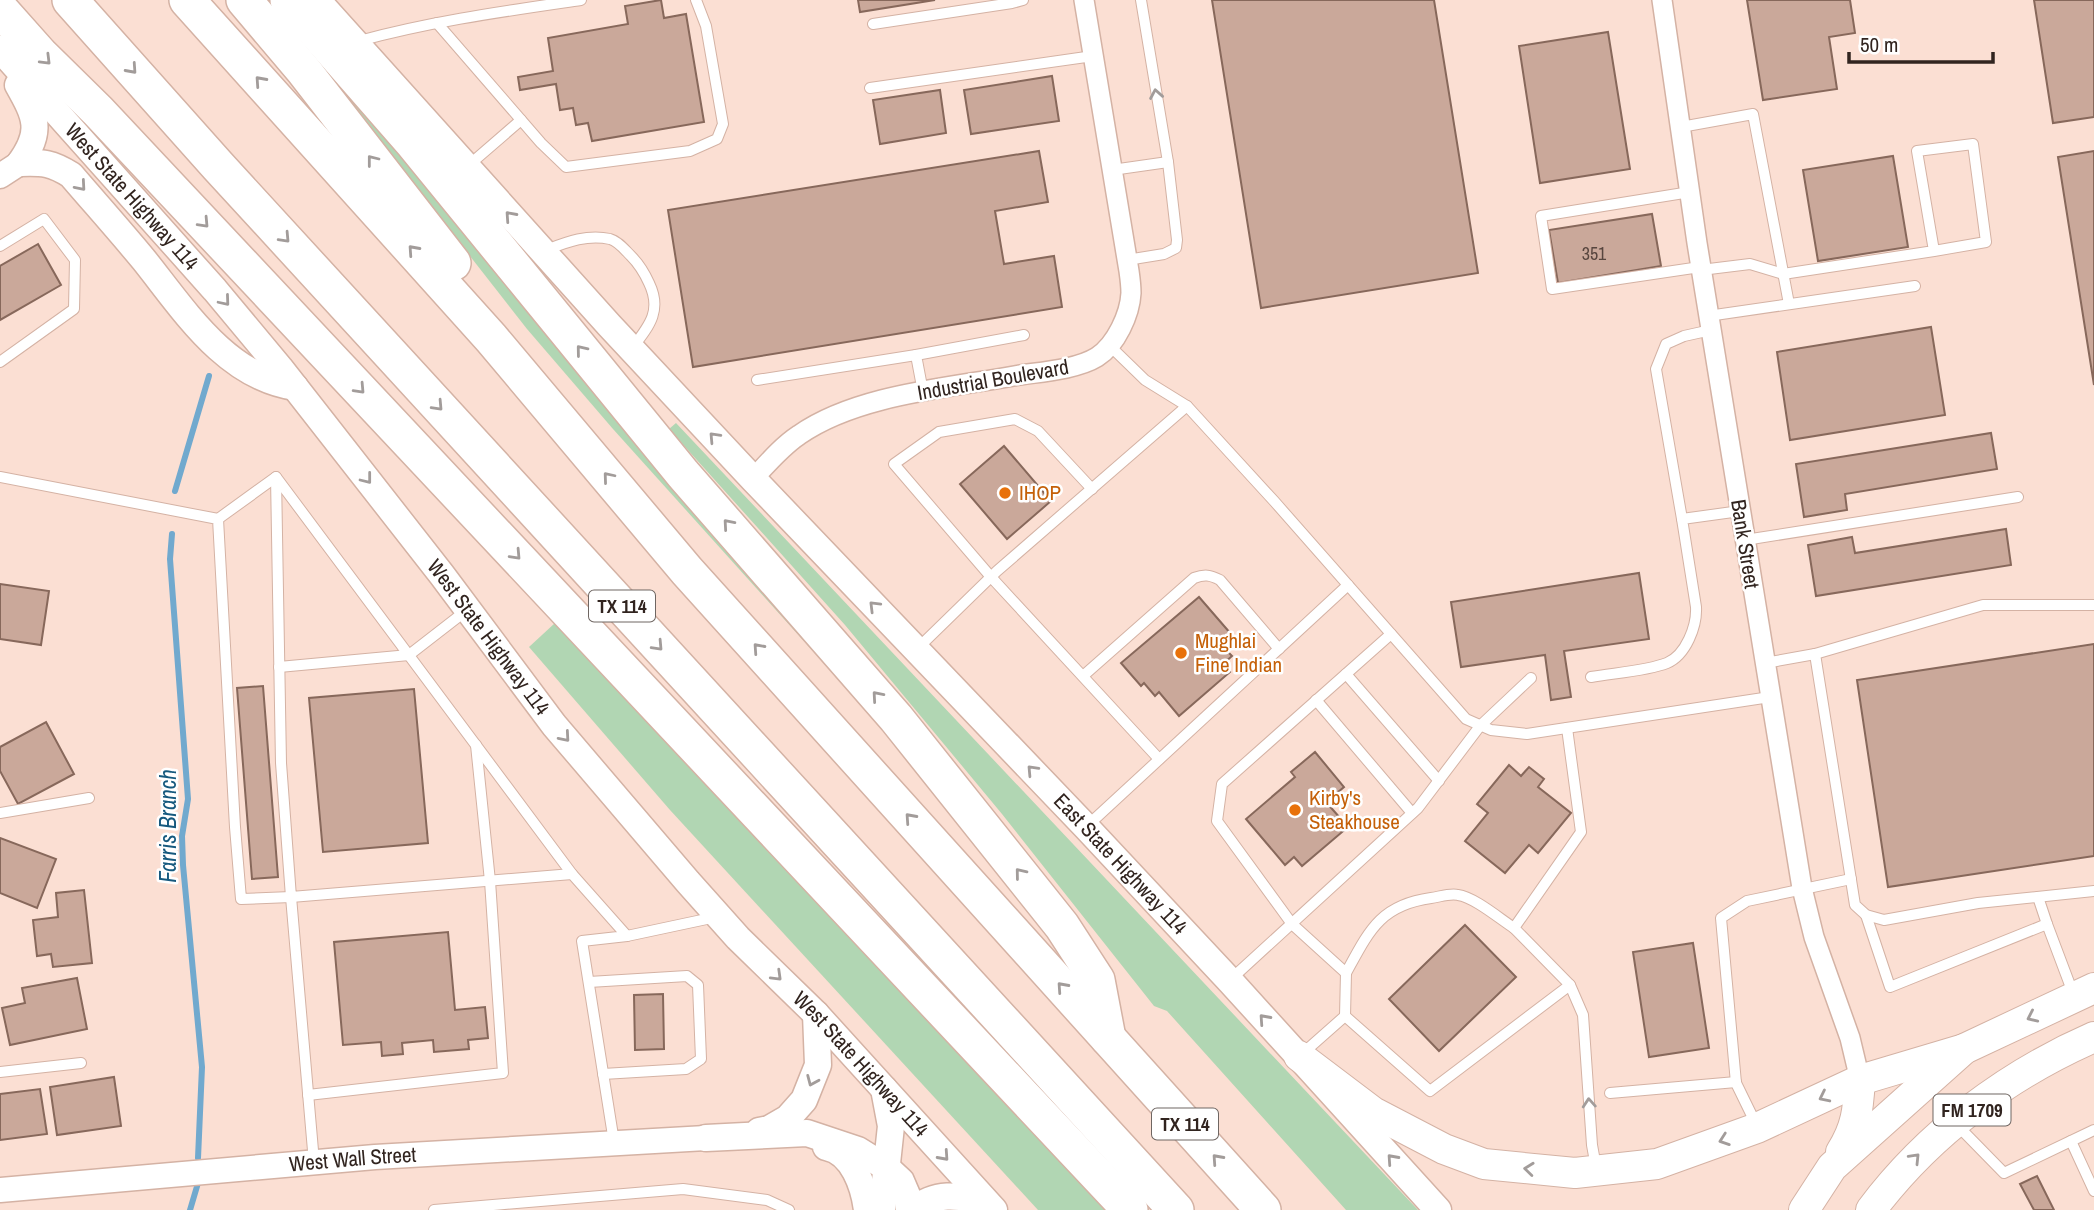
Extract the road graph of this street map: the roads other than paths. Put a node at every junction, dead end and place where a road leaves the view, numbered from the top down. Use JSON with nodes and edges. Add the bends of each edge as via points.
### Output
{"nodes":[{"id":1,"x":71,"y":0,"type":"edge"},
{"id":2,"x":187,"y":0,"type":"edge"},
{"id":3,"x":244,"y":0,"type":"edge"},
{"id":4,"x":288,"y":0,"type":"edge"},
{"id":5,"x":317,"y":0,"type":"edge"},
{"id":6,"x":581,"y":0,"type":"edge"},
{"id":7,"x":696,"y":0,"type":"edge"},
{"id":8,"x":1023,"y":0,"type":"edge"},
{"id":9,"x":1084,"y":0,"type":"edge"},
{"id":10,"x":1141,"y":0,"type":"edge"},
{"id":11,"x":1662,"y":0,"type":"edge"},
{"id":12,"x":0,"y":9,"type":"edge"},
{"id":13,"x":437,"y":23,"type":"junction"},
{"id":14,"x":873,"y":24,"type":"dead end"},
{"id":15,"x":355,"y":42,"type":"junction"},
{"id":16,"x":0,"y":51,"type":"edge"},
{"id":17,"x":1093,"y":56,"type":"junction"},
{"id":18,"x":870,"y":88,"type":"dead end"},
{"id":19,"x":521,"y":120,"type":"junction"},
{"id":20,"x":1681,"y":127,"type":"junction"},
{"id":21,"x":1168,"y":162,"type":"junction"},
{"id":22,"x":467,"y":167,"type":"junction"},
{"id":23,"x":10,"y":169,"type":"edge"},
{"id":24,"x":1112,"y":170,"type":"junction"},
{"id":25,"x":1689,"y":192,"type":"junction"},
{"id":26,"x":0,"y":246,"type":"edge"},
{"id":27,"x":1934,"y":251,"type":"junction"},
{"id":28,"x":542,"y":252,"type":"junction"},
{"id":29,"x":1127,"y":260,"type":"junction"},
{"id":30,"x":1701,"y":269,"type":"junction"},
{"id":31,"x":1783,"y":274,"type":"junction"},
{"id":32,"x":1914,"y":286,"type":"dead end"},
{"id":33,"x":1789,"y":304,"type":"junction"},
{"id":34,"x":1709,"y":323,"type":"junction"},
{"id":35,"x":1024,"y":335,"type":"dead end"},
{"id":36,"x":491,"y":338,"type":"junction"},
{"id":37,"x":1109,"y":345,"type":"junction"},
{"id":38,"x":632,"y":349,"type":"junction"},
{"id":39,"x":916,"y":355,"type":"junction"},
{"id":40,"x":0,"y":362,"type":"edge"},
{"id":41,"x":757,"y":380,"type":"dead end"},
{"id":42,"x":295,"y":387,"type":"junction"},
{"id":43,"x":923,"y":392,"type":"junction"},
{"id":44,"x":1186,"y":406,"type":"junction"},
{"id":45,"x":0,"y":477,"type":"edge"},
{"id":46,"x":276,"y":477,"type":"junction"},
{"id":47,"x":753,"y":480,"type":"junction"},
{"id":48,"x":1092,"y":489,"type":"junction"},
{"id":49,"x":2018,"y":497,"type":"dead end"},
{"id":50,"x":1740,"y":511,"type":"junction"},
{"id":51,"x":218,"y":519,"type":"junction"},
{"id":52,"x":1682,"y":519,"type":"junction"},
{"id":53,"x":1745,"y":540,"type":"junction"},
{"id":54,"x":991,"y":577,"type":"junction"},
{"id":55,"x":1348,"y":585,"type":"junction"},
{"id":56,"x":2094,"y":605,"type":"edge"},
{"id":57,"x":467,"y":610,"type":"junction"},
{"id":58,"x":1391,"y":634,"type":"junction"},
{"id":59,"x":917,"y":649,"type":"junction"},
{"id":60,"x":1279,"y":649,"type":"junction"},
{"id":61,"x":1815,"y":654,"type":"junction"},
{"id":62,"x":409,"y":655,"type":"junction"},
{"id":63,"x":1764,"y":663,"type":"junction"},
{"id":64,"x":279,"y":667,"type":"junction"},
{"id":65,"x":1346,"y":674,"type":"junction"},
{"id":66,"x":1083,"y":677,"type":"junction"},
{"id":67,"x":1591,"y":677,"type":"dead end"},
{"id":68,"x":1531,"y":678,"type":"dead end"},
{"id":69,"x":1770,"y":697,"type":"junction"},
{"id":70,"x":1316,"y":700,"type":"junction"},
{"id":71,"x":1480,"y":726,"type":"junction"},
{"id":72,"x":1567,"y":728,"type":"junction"},
{"id":73,"x":476,"y":744,"type":"junction"},
{"id":74,"x":1159,"y":760,"type":"junction"},
{"id":75,"x":1438,"y":781,"type":"junction"},
{"id":76,"x":89,"y":798,"type":"dead end"},
{"id":77,"x":0,"y":813,"type":"edge"},
{"id":78,"x":1412,"y":813,"type":"junction"},
{"id":79,"x":1086,"y":827,"type":"junction"},
{"id":80,"x":572,"y":874,"type":"junction"},
{"id":81,"x":1851,"y":879,"type":"junction"},
{"id":82,"x":490,"y":881,"type":"junction"},
{"id":83,"x":1802,"y":888,"type":"junction"},
{"id":84,"x":2094,"y":891,"type":"edge"},
{"id":85,"x":291,"y":897,"type":"junction"},
{"id":86,"x":2038,"y":897,"type":"junction"},
{"id":87,"x":1867,"y":915,"type":"junction"},
{"id":88,"x":720,"y":916,"type":"junction"},
{"id":89,"x":1292,"y":924,"type":"junction"},
{"id":90,"x":2047,"y":924,"type":"junction"},
{"id":91,"x":1514,"y":928,"type":"junction"},
{"id":92,"x":627,"y":936,"type":"junction"},
{"id":93,"x":1346,"y":972,"type":"junction"},
{"id":94,"x":1230,"y":981,"type":"junction"},
{"id":95,"x":589,"y":982,"type":"junction"},
{"id":96,"x":1570,"y":985,"type":"junction"},
{"id":97,"x":2084,"y":993,"type":"edge"},
{"id":98,"x":816,"y":1014,"type":"junction"},
{"id":99,"x":1345,"y":1016,"type":"junction"},
{"id":100,"x":2094,"y":1037,"type":"edge"},
{"id":101,"x":1108,"y":1038,"type":"junction"},
{"id":102,"x":1964,"y":1049,"type":"junction"},
{"id":103,"x":1299,"y":1056,"type":"junction"},
{"id":104,"x":81,"y":1063,"type":"dead end"},
{"id":105,"x":0,"y":1072,"type":"edge"},
{"id":106,"x":603,"y":1074,"type":"junction"},
{"id":107,"x":1860,"y":1080,"type":"junction"},
{"id":108,"x":1737,"y":1082,"type":"junction"},
{"id":109,"x":884,"y":1089,"type":"junction"},
{"id":110,"x":1610,"y":1093,"type":"dead end"},
{"id":111,"x":309,"y":1095,"type":"junction"},
{"id":112,"x":1954,"y":1123,"type":"junction"},
{"id":113,"x":1757,"y":1128,"type":"junction"},
{"id":114,"x":2094,"y":1130,"type":"edge"},
{"id":115,"x":706,"y":1138,"type":"junction"},
{"id":116,"x":2071,"y":1141,"type":"junction"},
{"id":117,"x":614,"y":1142,"type":"junction"},
{"id":118,"x":314,"y":1162,"type":"junction"},
{"id":119,"x":1832,"y":1167,"type":"junction"},
{"id":120,"x":887,"y":1168,"type":"junction"},
{"id":121,"x":1597,"y":1171,"type":"junction"},
{"id":122,"x":0,"y":1190,"type":"edge"},
{"id":123,"x":2094,"y":1191,"type":"edge"},
{"id":124,"x":989,"y":1205,"type":"edge"},
{"id":125,"x":434,"y":1210,"type":"edge"},
{"id":126,"x":789,"y":1210,"type":"edge"},
{"id":127,"x":867,"y":1210,"type":"edge"},
{"id":128,"x":882,"y":1210,"type":"edge"},
{"id":129,"x":909,"y":1210,"type":"edge"},
{"id":130,"x":914,"y":1210,"type":"edge"},
{"id":131,"x":1130,"y":1210,"type":"edge"},
{"id":132,"x":1176,"y":1210,"type":"edge"},
{"id":133,"x":1263,"y":1210,"type":"edge"},
{"id":134,"x":1438,"y":1210,"type":"edge"},
{"id":135,"x":1804,"y":1210,"type":"edge"},
{"id":136,"x":1871,"y":1210,"type":"edge"}],
"edges":[{"from":1,"to":132,"type":"highway","number":"TX 114","one_way":true},
{"from":36,"to":2,"type":"highway","number":"TX 114","one_way":true},
{"from":36,"to":3,"type":"highway","one_way":true,"via":[[467,281]]},
{"from":101,"to":4,"type":"highway","one_way":true,"via":[[1097,980],[1062,926],[896,718],[683,474],[412,142]]},
{"from":5,"to":15,"type":"main road"},
{"from":6,"to":13,"type":"lane"},
{"from":7,"to":19,"type":"lane","via":[[706,26],[723,124],[717,139],[690,151],[566,167]]},
{"from":8,"to":14,"type":"lane"},
{"from":9,"to":17,"type":"street","name":"Industrial Boulevard"},
{"from":21,"to":10,"type":"lane","one_way":true},
{"from":11,"to":20,"type":"street","name":"Bank Street"},
{"from":12,"to":131,"type":"highway","one_way":true},
{"from":13,"to":15,"type":"lane"},
{"from":13,"to":19,"type":"lane"},
{"from":15,"to":22,"type":"main road"},
{"from":16,"to":23,"type":"main road","via":[[34,113],[32,146]]},
{"from":16,"to":42,"type":"main road","name":"West State Highway 114","one_way":true,"via":[[215,290]]},
{"from":17,"to":18,"type":"lane"},
{"from":17,"to":24,"type":"street","name":"Industrial Boulevard"},
{"from":19,"to":22,"type":"lane"},
{"from":20,"to":25,"type":"street","name":"Bank Street"},
{"from":20,"to":31,"type":"lane","via":[[1753,114]]},
{"from":21,"to":24,"type":"lane"},
{"from":21,"to":29,"type":"lane","via":[[1176,248]]},
{"from":28,"to":22,"type":"main road","one_way":true},
{"from":23,"to":42,"type":"main road","one_way":true,"via":[[43,162],[71,174],[207,337],[248,371]]},
{"from":24,"to":29,"type":"street","name":"Industrial Boulevard"},
{"from":25,"to":30,"type":"street","name":"Bank Street"},
{"from":25,"to":30,"type":"lane","via":[[1541,216],[1552,289]]},
{"from":26,"to":40,"type":"lane","via":[[44,219],[75,260],[74,309]]},
{"from":27,"to":27,"type":"lane","via":[[1917,151],[1973,144],[1986,242]]},
{"from":27,"to":31,"type":"lane"},
{"from":28,"to":38,"type":"main road"},
{"from":28,"to":38,"type":"lane","via":[[581,238],[601,238],[614,240],[642,267],[656,296],[655,312]]},
{"from":29,"to":37,"type":"street","name":"Industrial Boulevard","via":[[1131,295]]},
{"from":30,"to":31,"type":"lane","via":[[1749,264]]},
{"from":30,"to":34,"type":"street","name":"Bank Street"},
{"from":31,"to":33,"type":"lane"},
{"from":32,"to":33,"type":"lane"},
{"from":33,"to":34,"type":"lane"},
{"from":34,"to":50,"type":"street","name":"Bank Street"},
{"from":34,"to":52,"type":"lane","via":[[1666,344],[1656,369]]},
{"from":35,"to":39,"type":"lane"},
{"from":101,"to":36,"type":"highway","number":"TX 114","one_way":true,"via":[[687,571]]},
{"from":37,"to":43,"type":"street","name":"Industrial Boulevard","via":[[1097,357],[1072,366]]},
{"from":37,"to":44,"type":"lane","via":[[1144,380]]},
{"from":47,"to":38,"type":"main road","one_way":true},
{"from":39,"to":41,"type":"lane"},
{"from":39,"to":43,"type":"lane"},
{"from":42,"to":57,"type":"main road","name":"West State Highway 114","one_way":true},
{"from":43,"to":47,"type":"street","name":"Industrial Boulevard","via":[[858,406],[820,421],[788,444]]},
{"from":44,"to":48,"type":"lane"},
{"from":44,"to":55,"type":"lane"},
{"from":45,"to":51,"type":"lane"},
{"from":46,"to":51,"type":"lane"},
{"from":46,"to":62,"type":"lane"},
{"from":46,"to":64,"type":"lane"},
{"from":59,"to":47,"type":"main road","name":"East State Highway 114","one_way":true},
{"from":48,"to":54,"type":"lane"},
{"from":48,"to":54,"type":"lane","via":[[1038,431],[1015,419],[939,432],[894,464]]},
{"from":49,"to":53,"type":"lane"},
{"from":50,"to":52,"type":"lane"},
{"from":50,"to":53,"type":"street","name":"Bank Street"},
{"from":51,"to":85,"type":"lane","via":[[241,900]]},
{"from":52,"to":67,"type":"lane","via":[[1697,620],[1687,644],[1669,663]]},
{"from":53,"to":63,"type":"street","name":"Bank Street"},
{"from":54,"to":59,"type":"lane"},
{"from":54,"to":66,"type":"lane"},
{"from":55,"to":58,"type":"lane"},
{"from":55,"to":60,"type":"lane"},
{"from":56,"to":61,"type":"lane","via":[[1983,606]]},
{"from":57,"to":62,"type":"lane"},
{"from":57,"to":88,"type":"main road","name":"West State Highway 114","one_way":true,"via":[[554,725]]},
{"from":58,"to":65,"type":"lane"},
{"from":58,"to":71,"type":"lane","via":[[1466,719]]},
{"from":79,"to":59,"type":"main road","name":"East State Highway 114","one_way":true},
{"from":60,"to":66,"type":"lane","via":[[1220,580],[1204,575],[1194,578]]},
{"from":60,"to":74,"type":"lane"},
{"from":61,"to":63,"type":"lane"},
{"from":61,"to":81,"type":"lane"},
{"from":62,"to":64,"type":"lane"},
{"from":62,"to":73,"type":"lane"},
{"from":63,"to":69,"type":"street","name":"Bank Street"},
{"from":64,"to":85,"type":"lane"},
{"from":65,"to":70,"type":"lane"},
{"from":65,"to":75,"type":"lane"},
{"from":66,"to":74,"type":"lane"},
{"from":68,"to":71,"type":"lane"},
{"from":69,"to":72,"type":"lane"},
{"from":69,"to":83,"type":"street","name":"Bank Street"},
{"from":70,"to":78,"type":"lane"},
{"from":70,"to":89,"type":"lane","via":[[1222,784],[1217,821]]},
{"from":71,"to":72,"type":"lane","via":[[1527,734]]},
{"from":71,"to":75,"type":"lane"},
{"from":72,"to":91,"type":"lane","via":[[1581,832]]},
{"from":73,"to":80,"type":"lane"},
{"from":73,"to":82,"type":"lane"},
{"from":74,"to":79,"type":"lane"},
{"from":75,"to":78,"type":"lane"},
{"from":76,"to":77,"type":"lane"},
{"from":78,"to":89,"type":"lane"},
{"from":79,"to":94,"type":"main road","name":"East State Highway 114"},
{"from":80,"to":82,"type":"lane"},
{"from":80,"to":92,"type":"lane"},
{"from":81,"to":83,"type":"lane"},
{"from":81,"to":87,"type":"lane","via":[[1855,905]]},
{"from":82,"to":85,"type":"lane"},
{"from":82,"to":111,"type":"lane","via":[[503,1073]]},
{"from":83,"to":107,"type":"street","name":"Bank Street"},
{"from":83,"to":108,"type":"lane","via":[[1747,901],[1721,918]]},
{"from":84,"to":86,"type":"lane"},
{"from":85,"to":111,"type":"lane"},
{"from":86,"to":87,"type":"lane","via":[[1884,920]]},
{"from":86,"to":90,"type":"lane"},
{"from":87,"to":90,"type":"lane","via":[[1890,987]]},
{"from":88,"to":92,"type":"lane"},
{"from":88,"to":98,"type":"main road","name":"West State Highway 114","one_way":true},
{"from":89,"to":93,"type":"lane"},
{"from":89,"to":94,"type":"lane"},
{"from":90,"to":97,"type":"lane"},
{"from":91,"to":93,"type":"lane","via":[[1458,894],[1418,900],[1393,909],[1370,929]]},
{"from":91,"to":96,"type":"lane"},
{"from":92,"to":95,"type":"lane","via":[[582,942]]},
{"from":93,"to":99,"type":"lane"},
{"from":103,"to":94,"type":"main road","name":"East State Highway 114","one_way":true},
{"from":95,"to":106,"type":"lane"},
{"from":95,"to":106,"type":"lane","via":[[687,976],[698,985],[701,1059],[686,1069]]},
{"from":96,"to":99,"type":"lane","via":[[1430,1091]]},
{"from":121,"to":96,"type":"lane","one_way":true,"via":[[1583,1015]]},
{"from":97,"to":102,"type":"main road","number":"FM 1709","one_way":true},
{"from":98,"to":109,"type":"main road","name":"West State Highway 114"},
{"from":98,"to":115,"type":"main road","one_way":true,"via":[[818,1065],[796,1110],[769,1129]]},
{"from":99,"to":103,"type":"lane"},
{"from":100,"to":112,"type":"main road","number":"FM 1709","via":[[2006,1084]]},
{"from":133,"to":101,"type":"highway","number":"TX 114","one_way":true},
{"from":102,"to":107,"type":"main road"},
{"from":102,"to":119,"type":"main road","number":"FM 1709"},
{"from":121,"to":103,"type":"main road","one_way":true,"via":[[1484,1164],[1444,1149],[1373,1112]]},
{"from":134,"to":103,"type":"main road","name":"East State Highway 114","one_way":true},
{"from":104,"to":105,"type":"lane"},
{"from":106,"to":117,"type":"lane"},
{"from":107,"to":113,"type":"main road","one_way":true},
{"from":107,"to":119,"type":"main road","via":[[1852,1135]]},
{"from":108,"to":110,"type":"lane"},
{"from":108,"to":113,"type":"lane"},
{"from":109,"to":120,"type":"main road","via":[[891,1126]]},
{"from":109,"to":124,"type":"main road","name":"West State Highway 114","one_way":true},
{"from":111,"to":118,"type":"lane"},
{"from":112,"to":116,"type":"lane","via":[[2004,1173]]},
{"from":136,"to":112,"type":"main road","number":"FM 1709","one_way":true,"via":[[1917,1155]]},
{"from":113,"to":121,"type":"main road","one_way":true,"via":[[1657,1164]]},
{"from":114,"to":116,"type":"lane"},
{"from":115,"to":117,"type":"street","name":"West Wall Street"},
{"from":115,"to":120,"type":"main road","via":[[807,1133],[858,1150]]},
{"from":115,"to":127,"type":"main road","via":[[833,1149],[849,1161],[864,1190]]},
{"from":116,"to":123,"type":"lane"},
{"from":117,"to":118,"type":"street","name":"West Wall Street"},
{"from":118,"to":122,"type":"street","name":"West Wall Street"},
{"from":119,"to":135,"type":"main road","number":"FM 1709"},
{"from":120,"to":128,"type":"main road"},
{"from":120,"to":129,"type":"main road","via":[[901,1181]]},
{"from":124,"to":130,"type":"main road","via":[[956,1195],[937,1197]]},
{"from":125,"to":126,"type":"lane","via":[[683,1189],[767,1200]]}]}
